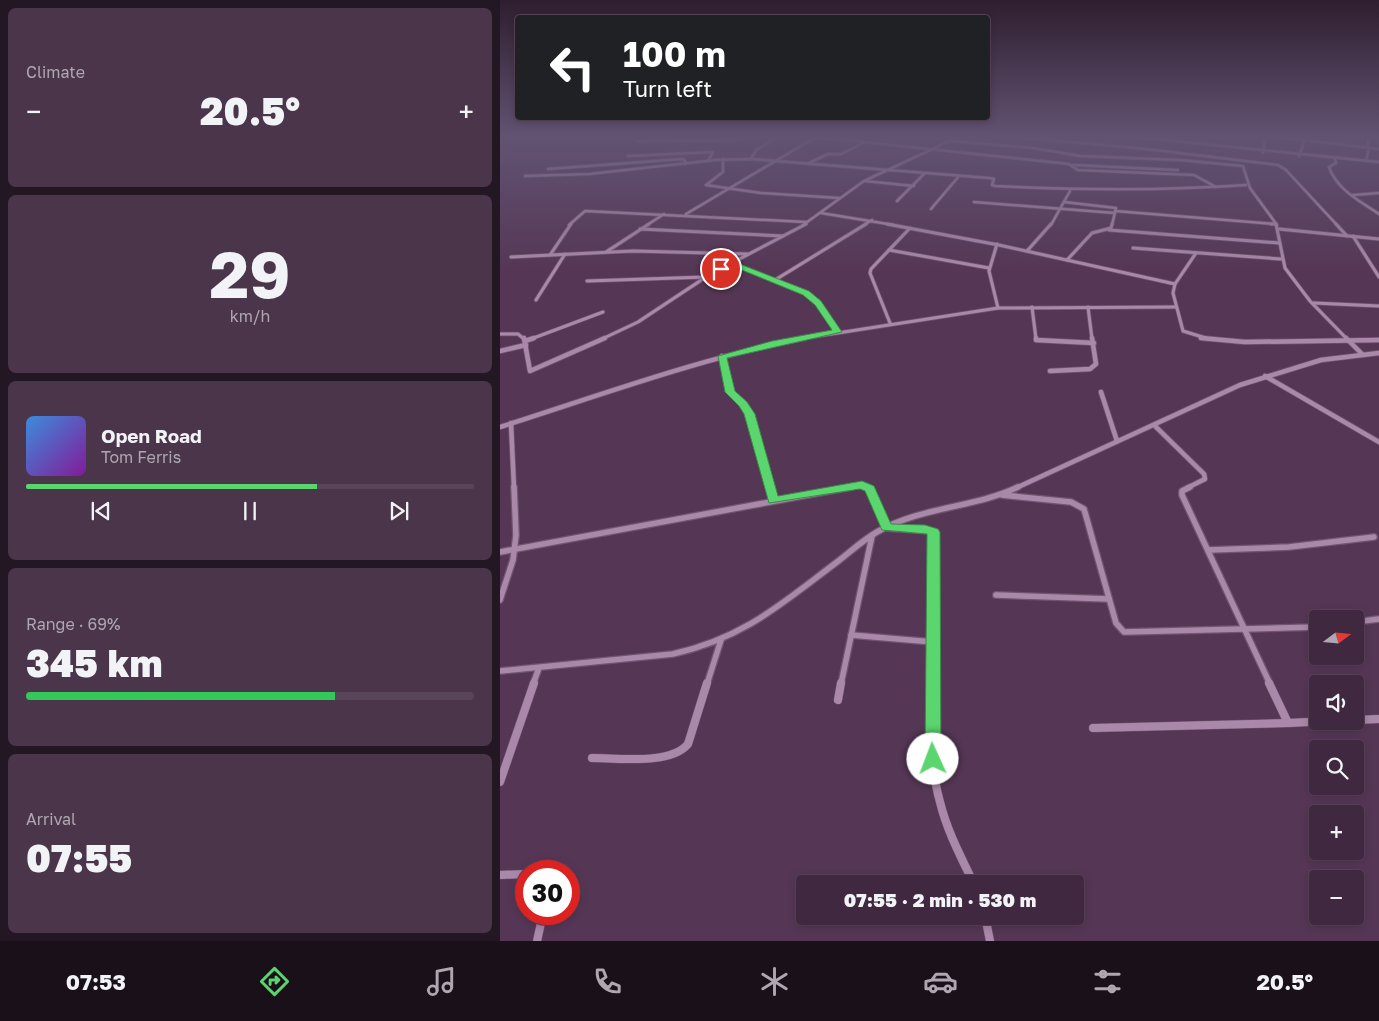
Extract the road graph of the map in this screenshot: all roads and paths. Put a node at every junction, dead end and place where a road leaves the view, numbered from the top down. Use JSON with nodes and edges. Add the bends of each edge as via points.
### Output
{"nodes":[{"id":1,"x":709,"y":181,"type":"edge"},
{"id":2,"x":740,"y":181,"type":"edge"},
{"id":3,"x":864,"y":181,"type":"joint"},
{"id":4,"x":918,"y":181,"type":"edge"},
{"id":5,"x":955,"y":181,"type":"edge"},
{"id":6,"x":993,"y":181,"type":"edge"},
{"id":7,"x":1206,"y":181,"type":"edge"},
{"id":8,"x":1245,"y":181,"type":"edge"},
{"id":9,"x":1296,"y":181,"type":"edge"},
{"id":10,"x":1339,"y":181,"type":"edge"},
{"id":11,"x":1246,"y":184,"type":"junction"},
{"id":12,"x":914,"y":186,"type":"junction"},
{"id":13,"x":1217,"y":187,"type":"junction"},
{"id":14,"x":727,"y":189,"type":"junction"},
{"id":15,"x":1070,"y":191,"type":"junction"},
{"id":16,"x":1379,"y":193,"type":"edge"},
{"id":17,"x":1352,"y":195,"type":"junction"},
{"id":18,"x":840,"y":198,"type":"junction"},
{"id":19,"x":897,"y":201,"type":"dead end"},
{"id":20,"x":974,"y":202,"type":"dead end"},
{"id":21,"x":1064,"y":202,"type":"junction"},
{"id":22,"x":931,"y":209,"type":"dead end"},
{"id":23,"x":1060,"y":209,"type":"junction"},
{"id":24,"x":1115,"y":212,"type":"junction"},
{"id":25,"x":820,"y":213,"type":"junction"},
{"id":26,"x":664,"y":214,"type":"junction"},
{"id":27,"x":686,"y":214,"type":"junction"},
{"id":28,"x":1379,"y":214,"type":"edge"},
{"id":29,"x":872,"y":220,"type":"junction"},
{"id":30,"x":807,"y":222,"type":"junction"},
{"id":31,"x":1276,"y":224,"type":"junction"},
{"id":32,"x":910,"y":228,"type":"junction"},
{"id":33,"x":640,"y":229,"type":"junction"},
{"id":34,"x":1279,"y":229,"type":"junction"},
{"id":35,"x":1109,"y":230,"type":"junction"},
{"id":36,"x":783,"y":236,"type":"junction"},
{"id":37,"x":1347,"y":236,"type":"junction"},
{"id":38,"x":1353,"y":236,"type":"junction"},
{"id":39,"x":1379,"y":239,"type":"edge"},
{"id":40,"x":1280,"y":243,"type":"junction"},
{"id":41,"x":997,"y":244,"type":"junction"},
{"id":42,"x":1133,"y":248,"type":"dead end"},
{"id":43,"x":889,"y":250,"type":"junction"},
{"id":44,"x":1027,"y":250,"type":"junction"},
{"id":45,"x":605,"y":252,"type":"junction"},
{"id":46,"x":1196,"y":253,"type":"junction"},
{"id":47,"x":566,"y":254,"type":"junction"},
{"id":48,"x":748,"y":254,"type":"junction"},
{"id":49,"x":550,"y":255,"type":"junction"},
{"id":50,"x":511,"y":257,"type":"dead end"},
{"id":51,"x":1281,"y":259,"type":"junction"},
{"id":52,"x":1068,"y":260,"type":"junction"},
{"id":53,"x":732,"y":263,"type":"junction"},
{"id":54,"x":1373,"y":267,"type":"junction"},
{"id":55,"x":1379,"y":267,"type":"edge"},
{"id":56,"x":989,"y":268,"type":"junction"},
{"id":57,"x":707,"y":277,"type":"junction"},
{"id":58,"x":1379,"y":277,"type":"edge"},
{"id":59,"x":775,"y":280,"type":"junction"},
{"id":60,"x":587,"y":281,"type":"dead end"},
{"id":61,"x":1175,"y":284,"type":"junction"},
{"id":62,"x":536,"y":300,"type":"dead end"},
{"id":63,"x":1313,"y":303,"type":"junction"},
{"id":64,"x":1032,"y":306,"type":"junction"},
{"id":65,"x":1379,"y":306,"type":"edge"},
{"id":66,"x":1088,"y":307,"type":"junction"},
{"id":67,"x":1176,"y":307,"type":"junction"},
{"id":68,"x":998,"y":308,"type":"junction"},
{"id":69,"x":603,"y":312,"type":"dead end"},
{"id":70,"x":890,"y":324,"type":"junction"},
{"id":71,"x":838,"y":332,"type":"junction"},
{"id":72,"x":500,"y":334,"type":"edge"},
{"id":73,"x":1379,"y":340,"type":"edge"},
{"id":74,"x":1349,"y":341,"type":"junction"},
{"id":75,"x":525,"y":343,"type":"junction"},
{"id":76,"x":1094,"y":343,"type":"junction"},
{"id":77,"x":500,"y":350,"type":"edge"},
{"id":78,"x":1379,"y":353,"type":"edge"},
{"id":79,"x":1362,"y":354,"type":"junction"},
{"id":80,"x":722,"y":356,"type":"junction"},
{"id":81,"x":1050,"y":371,"type":"dead end"},
{"id":82,"x":1265,"y":376,"type":"junction"},
{"id":83,"x":1102,"y":392,"type":"dead end"},
{"id":84,"x":511,"y":423,"type":"junction"},
{"id":85,"x":1154,"y":425,"type":"junction"},
{"id":86,"x":500,"y":427,"type":"edge"},
{"id":87,"x":1117,"y":441,"type":"junction"},
{"id":88,"x":1379,"y":442,"type":"edge"},
{"id":89,"x":1001,"y":494,"type":"junction"},
{"id":90,"x":774,"y":500,"type":"junction"},
{"id":91,"x":887,"y":528,"type":"junction"},
{"id":92,"x":872,"y":536,"type":"junction"},
{"id":93,"x":1374,"y":537,"type":"dead end"},
{"id":94,"x":515,"y":550,"type":"junction"},
{"id":95,"x":1208,"y":550,"type":"junction"},
{"id":96,"x":500,"y":552,"type":"edge"},
{"id":97,"x":996,"y":595,"type":"dead end"},
{"id":98,"x":1109,"y":599,"type":"junction"},
{"id":99,"x":500,"y":600,"type":"edge"},
{"id":100,"x":1379,"y":619,"type":"edge"},
{"id":101,"x":1364,"y":621,"type":"edge"},
{"id":102,"x":1309,"y":627,"type":"edge"},
{"id":103,"x":1245,"y":630,"type":"junction"},
{"id":104,"x":852,"y":635,"type":"junction"},
{"id":105,"x":721,"y":640,"type":"junction"},
{"id":106,"x":933,"y":642,"type":"junction"},
{"id":107,"x":539,"y":668,"type":"junction"},
{"id":108,"x":500,"y":672,"type":"edge"},
{"id":109,"x":838,"y":700,"type":"dead end"},
{"id":110,"x":1379,"y":719,"type":"edge"},
{"id":111,"x":1364,"y":720,"type":"edge"},
{"id":112,"x":1309,"y":722,"type":"edge"},
{"id":113,"x":1288,"y":723,"type":"junction"},
{"id":114,"x":1093,"y":728,"type":"dead end"},
{"id":115,"x":592,"y":758,"type":"dead end"},
{"id":116,"x":500,"y":782,"type":"edge"},
{"id":117,"x":515,"y":874,"type":"edge"},
{"id":118,"x":500,"y":875,"type":"edge"},
{"id":119,"x":970,"y":875,"type":"edge"},
{"id":120,"x":541,"y":925,"type":"edge"},
{"id":121,"x":987,"y":925,"type":"edge"},
{"id":122,"x":537,"y":941,"type":"edge"},
{"id":123,"x":990,"y":941,"type":"edge"}],
"edges":[{"from":1,"to":14,"type":"street","via":[[705,184]]},
{"from":2,"to":14,"type":"street"},
{"from":3,"to":12,"type":"street"},
{"from":3,"to":18,"type":"street"},
{"from":4,"to":12,"type":"street"},
{"from":5,"to":22,"type":"street"},
{"from":6,"to":15,"type":"street","via":[[992,185],[995,186]]},
{"from":7,"to":13,"type":"street"},
{"from":8,"to":11,"type":"street"},
{"from":9,"to":37,"type":"street"},
{"from":10,"to":17,"type":"street"},
{"from":11,"to":13,"type":"street"},
{"from":11,"to":31,"type":"street"},
{"from":12,"to":19,"type":"street"},
{"from":13,"to":15,"type":"street"},
{"from":14,"to":18,"type":"street"},
{"from":14,"to":27,"type":"street"},
{"from":15,"to":21,"type":"street"},
{"from":16,"to":17,"type":"street"},
{"from":17,"to":28,"type":"street"},
{"from":18,"to":25,"type":"street"},
{"from":20,"to":23,"type":"street"},
{"from":21,"to":23,"type":"street"},
{"from":21,"to":24,"type":"street","via":[[1113,206],[1116,207]]},
{"from":23,"to":24,"type":"street"},
{"from":23,"to":44,"type":"street","via":[[1047,231]]},
{"from":24,"to":31,"type":"street"},
{"from":24,"to":35,"type":"street"},
{"from":25,"to":29,"type":"street"},
{"from":25,"to":30,"type":"street"},
{"from":26,"to":27,"type":"street"},
{"from":26,"to":33,"type":"street"},
{"from":26,"to":49,"type":"street","via":[[583,211],[567,227]]},
{"from":27,"to":30,"type":"street"},
{"from":29,"to":32,"type":"street"},
{"from":29,"to":59,"type":"street"},
{"from":30,"to":36,"type":"street"},
{"from":31,"to":34,"type":"street"},
{"from":32,"to":41,"type":"street"},
{"from":32,"to":43,"type":"street"},
{"from":33,"to":36,"type":"street"},
{"from":33,"to":45,"type":"street"},
{"from":34,"to":37,"type":"street"},
{"from":34,"to":40,"type":"street"},
{"from":35,"to":40,"type":"street"},
{"from":35,"to":52,"type":"street","via":[[1092,234]]},
{"from":36,"to":48,"type":"street"},
{"from":37,"to":38,"type":"street"},
{"from":38,"to":39,"type":"street"},
{"from":38,"to":54,"type":"street"},
{"from":40,"to":51,"type":"street"},
{"from":41,"to":44,"type":"street"},
{"from":41,"to":56,"type":"street"},
{"from":42,"to":46,"type":"street"},
{"from":43,"to":56,"type":"street"},
{"from":43,"to":70,"type":"street","via":[[870,273]]},
{"from":44,"to":52,"type":"street"},
{"from":45,"to":47,"type":"street"},
{"from":45,"to":48,"type":"street"},
{"from":46,"to":51,"type":"street"},
{"from":46,"to":61,"type":"street"},
{"from":47,"to":49,"type":"street"},
{"from":47,"to":62,"type":"street"},
{"from":48,"to":53,"type":"street"},
{"from":49,"to":50,"type":"street"},
{"from":51,"to":63,"type":"street"},
{"from":52,"to":61,"type":"street"},
{"from":53,"to":57,"type":"street"},
{"from":53,"to":59,"type":"street"},
{"from":54,"to":55,"type":"street"},
{"from":54,"to":58,"type":"street"},
{"from":56,"to":68,"type":"street"},
{"from":57,"to":60,"type":"street"},
{"from":57,"to":75,"type":"street","via":[[638,322],[530,371]]},
{"from":59,"to":71,"type":"street","via":[[813,298]]},
{"from":61,"to":67,"type":"street"},
{"from":63,"to":65,"type":"street"},
{"from":63,"to":74,"type":"street"},
{"from":64,"to":66,"type":"street"},
{"from":64,"to":68,"type":"street"},
{"from":64,"to":76,"type":"street","via":[[1036,340]]},
{"from":66,"to":67,"type":"street"},
{"from":66,"to":76,"type":"street"},
{"from":67,"to":74,"type":"street","via":[[1184,331],[1198,338]]},
{"from":68,"to":70,"type":"street"},
{"from":69,"to":75,"type":"street"},
{"from":70,"to":71,"type":"street"},
{"from":71,"to":80,"type":"street"},
{"from":72,"to":75,"type":"street","via":[[521,335]]},
{"from":73,"to":74,"type":"street"},
{"from":74,"to":79,"type":"street"},
{"from":75,"to":77,"type":"street"},
{"from":76,"to":81,"type":"street","via":[[1097,361],[1094,367]]},
{"from":78,"to":79,"type":"street"},
{"from":79,"to":82,"type":"street","via":[[1321,360]]},
{"from":80,"to":84,"type":"street"},
{"from":80,"to":90,"type":"street","via":[[730,392],[744,404],[749,414]]},
{"from":82,"to":85,"type":"street"},
{"from":82,"to":88,"type":"street"},
{"from":83,"to":87,"type":"street"},
{"from":84,"to":86,"type":"street"},
{"from":84,"to":94,"type":"street"},
{"from":85,"to":87,"type":"street"},
{"from":85,"to":95,"type":"street","via":[[1202,469],[1205,478],[1202,482],[1182,491],[1182,495]]},
{"from":87,"to":89,"type":"street"},
{"from":89,"to":91,"type":"street","via":[[910,518]]},
{"from":89,"to":98,"type":"street","via":[[1080,505],[1084,509]]},
{"from":90,"to":91,"type":"street","via":[[854,485],[866,486],[870,488]]},
{"from":90,"to":94,"type":"street"},
{"from":91,"to":92,"type":"street"},
{"from":91,"to":106,"type":"street","via":[[930,529],[935,535]]},
{"from":92,"to":104,"type":"street"},
{"from":92,"to":105,"type":"street","via":[[760,620]]},
{"from":93,"to":95,"type":"street","via":[[1298,547]]},
{"from":94,"to":96,"type":"street"},
{"from":94,"to":99,"type":"street"},
{"from":95,"to":103,"type":"street"},
{"from":97,"to":98,"type":"street"},
{"from":98,"to":103,"type":"street","via":[[1119,628],[1130,633]]},
{"from":100,"to":101,"type":"street"},
{"from":102,"to":103,"type":"street"},
{"from":103,"to":113,"type":"street"},
{"from":104,"to":106,"type":"street"},
{"from":104,"to":109,"type":"street"},
{"from":105,"to":107,"type":"street","via":[[673,654]]},
{"from":105,"to":115,"type":"street","via":[[684,749],[677,755],[665,757]]},
{"from":106,"to":119,"type":"street","via":[[934,773],[943,812]]},
{"from":107,"to":108,"type":"street"},
{"from":107,"to":116,"type":"street"},
{"from":110,"to":111,"type":"street"},
{"from":112,"to":113,"type":"street"},
{"from":113,"to":114,"type":"street"},
{"from":117,"to":118,"type":"street"},
{"from":120,"to":122,"type":"street"},
{"from":121,"to":123,"type":"street"}]}
